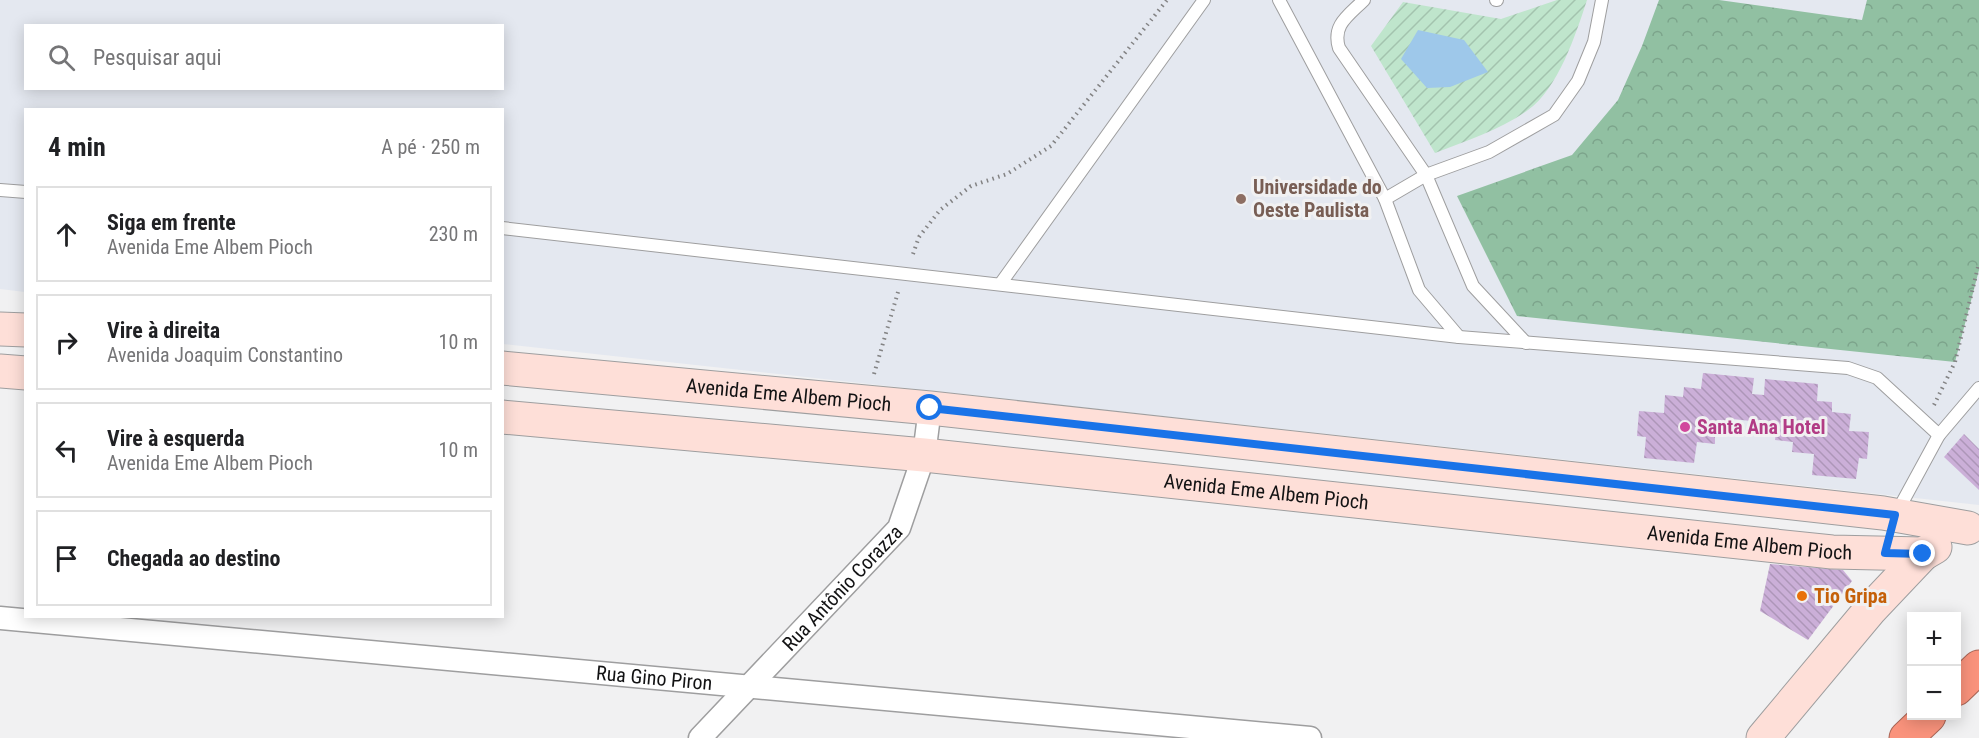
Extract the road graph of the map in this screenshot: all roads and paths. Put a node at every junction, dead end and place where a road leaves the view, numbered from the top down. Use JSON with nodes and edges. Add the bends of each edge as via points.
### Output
{"nodes":[{"id":1,"x":1167,"y":0,"type":"edge"},
{"id":2,"x":1204,"y":0,"type":"edge"},
{"id":3,"x":1279,"y":0,"type":"edge"},
{"id":4,"x":1364,"y":0,"type":"edge"},
{"id":5,"x":1602,"y":0,"type":"edge"},
{"id":6,"x":1426,"y":175,"type":"junction"},
{"id":7,"x":0,"y":190,"type":"edge"},
{"id":8,"x":24,"y":192,"type":"edge"},
{"id":9,"x":1385,"y":199,"type":"junction"},
{"id":10,"x":504,"y":228,"type":"edge"},
{"id":11,"x":1979,"y":263,"type":"edge"},
{"id":12,"x":906,"y":273,"type":"junction"},
{"id":13,"x":1001,"y":283,"type":"junction"},
{"id":14,"x":0,"y":329,"type":"edge"},
{"id":15,"x":24,"y":330,"type":"edge"},
{"id":16,"x":1459,"y":337,"type":"junction"},
{"id":17,"x":1526,"y":343,"type":"junction"},
{"id":18,"x":504,"y":368,"type":"edge"},
{"id":19,"x":0,"y":370,"type":"edge"},
{"id":20,"x":24,"y":373,"type":"edge"},
{"id":21,"x":1979,"y":388,"type":"edge"},
{"id":22,"x":860,"y":402,"type":"junction"},
{"id":23,"x":930,"y":408,"type":"junction"},
{"id":24,"x":504,"y":417,"type":"edge"},
{"id":25,"x":1925,"y":424,"type":"junction"},
{"id":26,"x":1939,"y":435,"type":"junction"},
{"id":27,"x":924,"y":455,"type":"junction"},
{"id":28,"x":1895,"y":515,"type":"junction"},
{"id":29,"x":1973,"y":525,"type":"edge"},
{"id":30,"x":1885,"y":553,"type":"junction"},
{"id":31,"x":1923,"y":554,"type":"junction"},
{"id":32,"x":1870,"y":610,"type":"junction"},
{"id":33,"x":0,"y":618,"type":"edge"},
{"id":34,"x":1979,"y":667,"type":"edge"},
{"id":35,"x":1961,"y":684,"type":"edge"},
{"id":36,"x":751,"y":686,"type":"junction"},
{"id":37,"x":1926,"y":720,"type":"edge"},
{"id":38,"x":1927,"y":720,"type":"edge"},
{"id":39,"x":700,"y":738,"type":"edge"},
{"id":40,"x":1310,"y":738,"type":"edge"},
{"id":41,"x":1763,"y":738,"type":"edge"},
{"id":42,"x":1906,"y":738,"type":"edge"},
{"id":43,"x":1912,"y":738,"type":"edge"}],
"edges":[{"from":1,"to":12,"type":"path","via":[[1052,146],[1007,174],[971,186],[940,210],[919,237]]},
{"from":2,"to":13,"type":"lane"},
{"from":3,"to":9,"type":"lane"},
{"from":4,"to":6,"type":"lane","via":[[1335,35]]},
{"from":5,"to":6,"type":"lane","via":[[1594,42],[1578,81],[1554,115],[1489,152]]},
{"from":6,"to":9,"type":"lane"},
{"from":6,"to":17,"type":"lane","via":[[1473,286]]},
{"from":7,"to":8,"type":"lane"},
{"from":9,"to":16,"type":"lane","via":[[1419,290]]},
{"from":10,"to":12,"type":"lane"},
{"from":11,"to":25,"type":"path","via":[[1955,362]]},
{"from":12,"to":13,"type":"lane"},
{"from":12,"to":22,"type":"path","via":[[878,364]]},
{"from":13,"to":16,"type":"lane"},
{"from":14,"to":15,"type":"street"},
{"from":16,"to":17,"type":"lane"},
{"from":17,"to":25,"type":"lane","via":[[1848,368],[1877,378]]},
{"from":18,"to":22,"type":"street","name":"Avenida Eme Albem Pioch"},
{"from":19,"to":20,"type":"street"},
{"from":21,"to":26,"type":"lane"},
{"from":22,"to":23,"type":"street","name":"Avenida Eme Albem Pioch"},
{"from":23,"to":27,"type":"street","name":"Rua Antônio Corazza"},
{"from":23,"to":28,"type":"street","name":"Avenida Eme Albem Pioch"},
{"from":24,"to":27,"type":"street","name":"Avenida Eme Albem Pioch"},
{"from":25,"to":26,"type":"lane"},
{"from":26,"to":28,"type":"lane"},
{"from":27,"to":30,"type":"street","name":"Avenida Eme Albem Pioch","via":[[1832,552]]},
{"from":27,"to":36,"type":"street","name":"Rua Antônio Corazza","via":[[899,528]]},
{"from":28,"to":29,"type":"street","name":"Avenida Eme Albem Pioch"},
{"from":28,"to":30,"type":"street"},
{"from":29,"to":31,"type":"street"},
{"from":30,"to":31,"type":"street","name":"Avenida Eme Albem Pioch"},
{"from":30,"to":32,"type":"street"},
{"from":31,"to":32,"type":"street"},
{"from":32,"to":41,"type":"street"},
{"from":33,"to":36,"type":"street","name":"Rua Gino Piron"},
{"from":34,"to":35,"type":"highway"},
{"from":36,"to":39,"type":"street","name":"Rua Antônio Corazza"},
{"from":36,"to":40,"type":"street","name":"Rua Gino Piron"},
{"from":37,"to":42,"type":"highway"},
{"from":38,"to":43,"type":"highway"}]}
